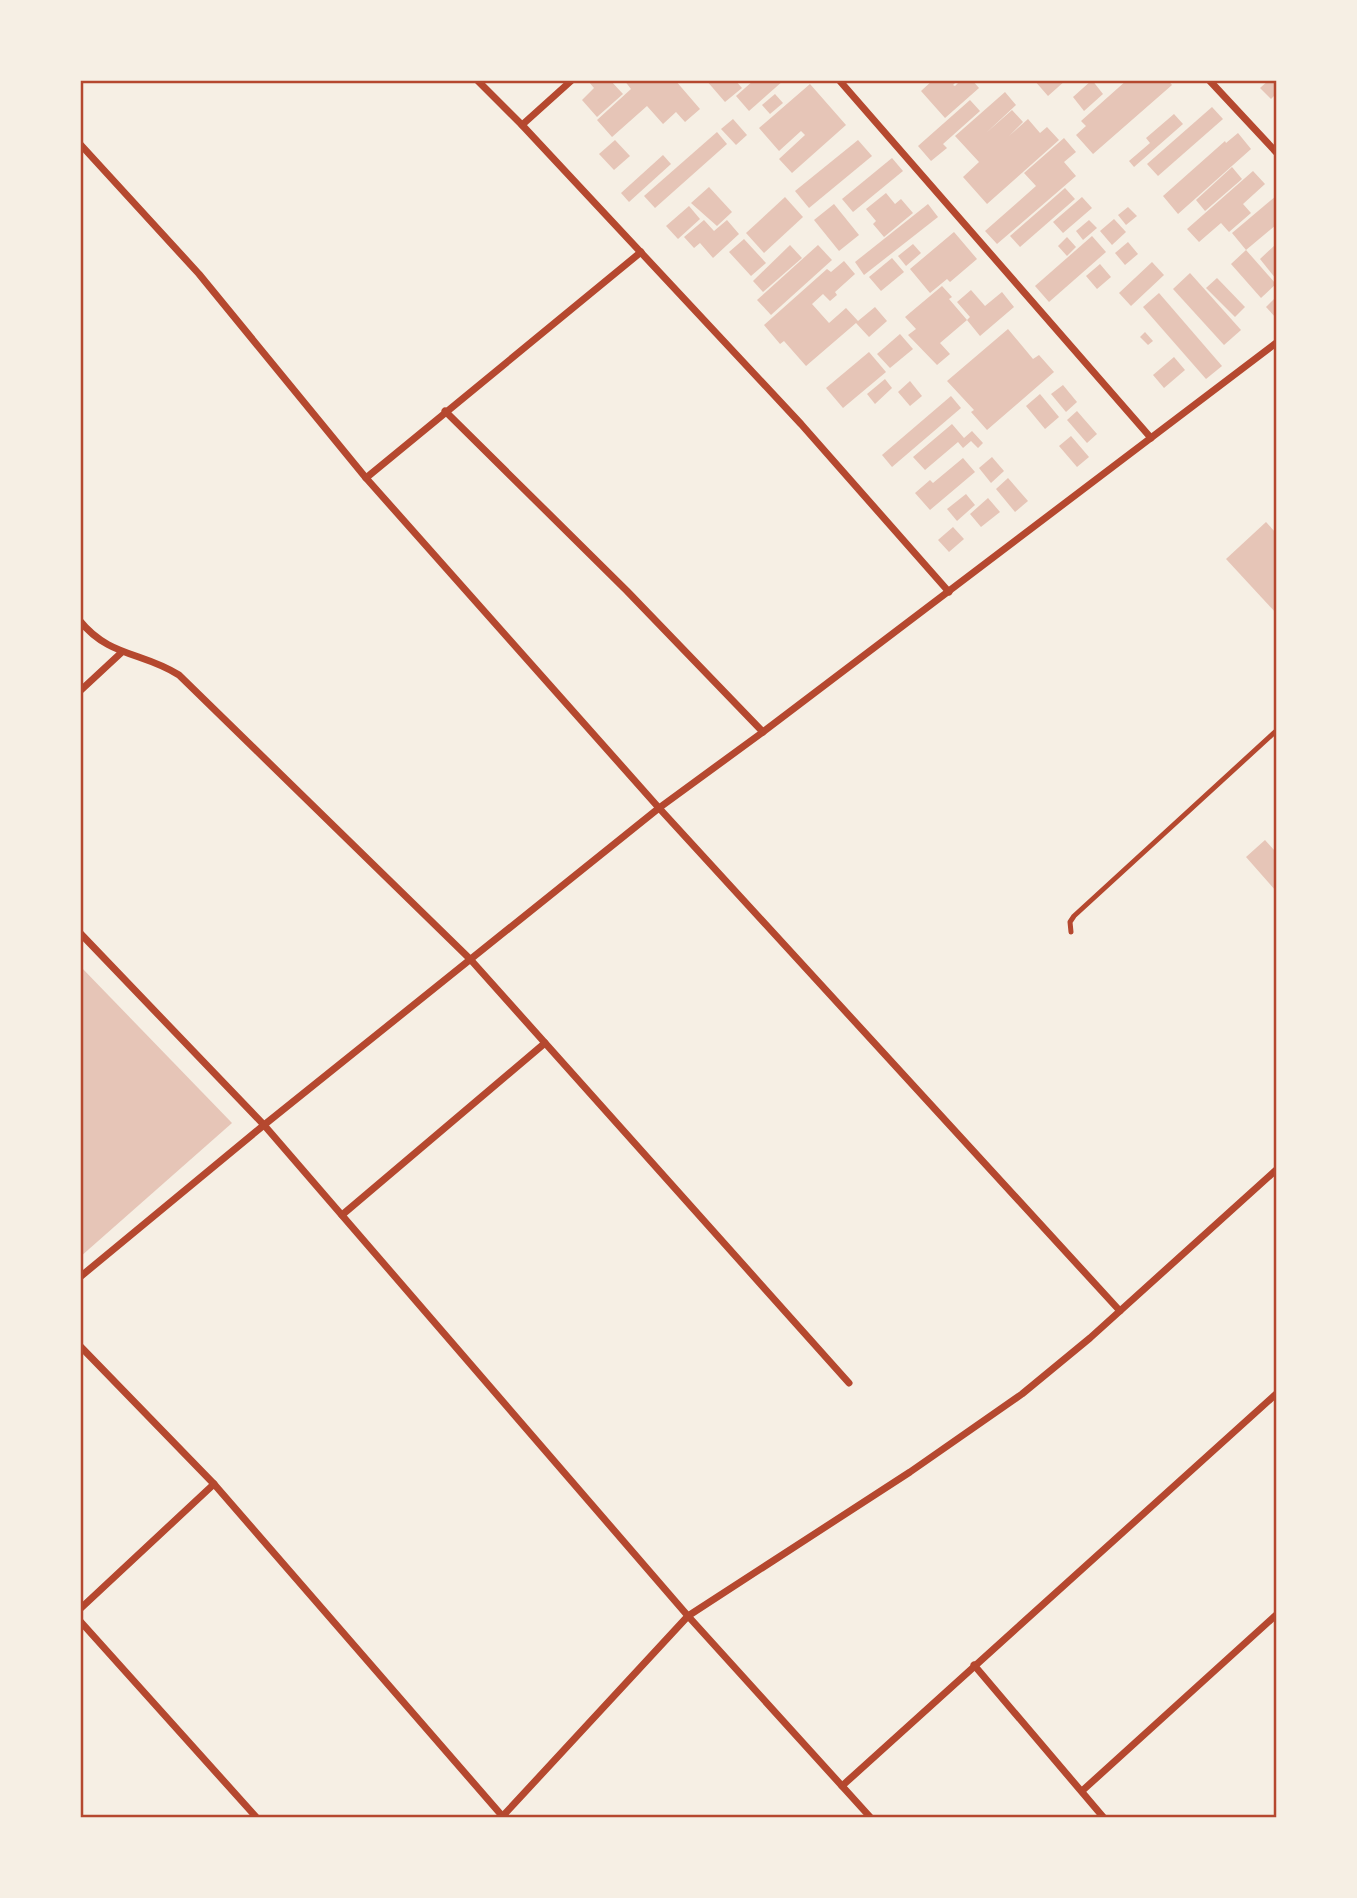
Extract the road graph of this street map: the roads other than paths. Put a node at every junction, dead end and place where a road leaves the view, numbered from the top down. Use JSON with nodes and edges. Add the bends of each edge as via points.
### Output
{"nodes":[{"id":1,"x":477,"y":80,"type":"edge"},
{"id":2,"x":572,"y":80,"type":"edge"},
{"id":3,"x":839,"y":80,"type":"edge"},
{"id":4,"x":1209,"y":80,"type":"edge"},
{"id":5,"x":522,"y":125,"type":"junction"},
{"id":6,"x":80,"y":144,"type":"edge"},
{"id":7,"x":1276,"y":152,"type":"edge"},
{"id":8,"x":641,"y":252,"type":"junction"},
{"id":9,"x":1276,"y":343,"type":"edge"},
{"id":10,"x":446,"y":411,"type":"junction"},
{"id":11,"x":1151,"y":438,"type":"junction"},
{"id":12,"x":366,"y":478,"type":"junction"},
{"id":13,"x":949,"y":592,"type":"junction"},
{"id":14,"x":80,"y":621,"type":"edge"},
{"id":15,"x":122,"y":652,"type":"junction"},
{"id":16,"x":80,"y":691,"type":"edge"},
{"id":17,"x":1276,"y":731,"type":"edge"},
{"id":18,"x":763,"y":732,"type":"junction"},
{"id":19,"x":659,"y":808,"type":"junction"},
{"id":20,"x":1071,"y":932,"type":"dead end"},
{"id":21,"x":80,"y":933,"type":"edge"},
{"id":22,"x":470,"y":959,"type":"junction"},
{"id":23,"x":545,"y":1043,"type":"junction"},
{"id":24,"x":264,"y":1125,"type":"junction"},
{"id":25,"x":1276,"y":1170,"type":"edge"},
{"id":26,"x":342,"y":1215,"type":"junction"},
{"id":27,"x":80,"y":1277,"type":"edge"},
{"id":28,"x":1120,"y":1311,"type":"junction"},
{"id":29,"x":80,"y":1346,"type":"edge"},
{"id":30,"x":849,"y":1383,"type":"dead end"},
{"id":31,"x":1276,"y":1394,"type":"edge"},
{"id":32,"x":214,"y":1484,"type":"junction"},
{"id":33,"x":80,"y":1609,"type":"edge"},
{"id":34,"x":1276,"y":1615,"type":"edge"},
{"id":35,"x":688,"y":1616,"type":"junction"},
{"id":36,"x":80,"y":1621,"type":"edge"},
{"id":37,"x":974,"y":1665,"type":"junction"},
{"id":38,"x":842,"y":1786,"type":"junction"},
{"id":39,"x":1082,"y":1791,"type":"junction"},
{"id":40,"x":502,"y":1817,"type":"edge"},
{"id":41,"x":257,"y":1818,"type":"edge"},
{"id":42,"x":871,"y":1818,"type":"edge"},
{"id":43,"x":1104,"y":1818,"type":"edge"}],
"edges":[{"from":1,"to":5,"type":"street"},
{"from":2,"to":5,"type":"street"},
{"from":3,"to":11,"type":"street"},
{"from":4,"to":7,"type":"street"},
{"from":5,"to":8,"type":"street"},
{"from":6,"to":12,"type":"street","via":[[200,274]]},
{"from":8,"to":10,"type":"street"},
{"from":8,"to":13,"type":"street"},
{"from":9,"to":11,"type":"street"},
{"from":10,"to":12,"type":"street"},
{"from":10,"to":18,"type":"street"},
{"from":11,"to":13,"type":"street"},
{"from":12,"to":19,"type":"street"},
{"from":13,"to":18,"type":"street"},
{"from":14,"to":15,"type":"street","via":[[107,646]]},
{"from":15,"to":16,"type":"street"},
{"from":15,"to":22,"type":"street","via":[[148,658],[179,675]]},
{"from":17,"to":20,"type":"lane","via":[[1074,916]]},
{"from":18,"to":19,"type":"street"},
{"from":19,"to":22,"type":"street"},
{"from":19,"to":28,"type":"street"},
{"from":21,"to":24,"type":"street"},
{"from":22,"to":23,"type":"street"},
{"from":22,"to":24,"type":"street"},
{"from":23,"to":26,"type":"street"},
{"from":23,"to":30,"type":"street"},
{"from":24,"to":26,"type":"street"},
{"from":24,"to":27,"type":"street"},
{"from":25,"to":28,"type":"street"},
{"from":26,"to":35,"type":"street"},
{"from":28,"to":35,"type":"street","via":[[1022,1394]]},
{"from":29,"to":32,"type":"street"},
{"from":31,"to":37,"type":"street"},
{"from":32,"to":33,"type":"street"},
{"from":32,"to":40,"type":"street"},
{"from":34,"to":39,"type":"street"},
{"from":35,"to":38,"type":"street"},
{"from":35,"to":40,"type":"street"},
{"from":36,"to":41,"type":"street"},
{"from":37,"to":38,"type":"street"},
{"from":37,"to":39,"type":"street"},
{"from":38,"to":42,"type":"street"},
{"from":39,"to":43,"type":"street"}]}
